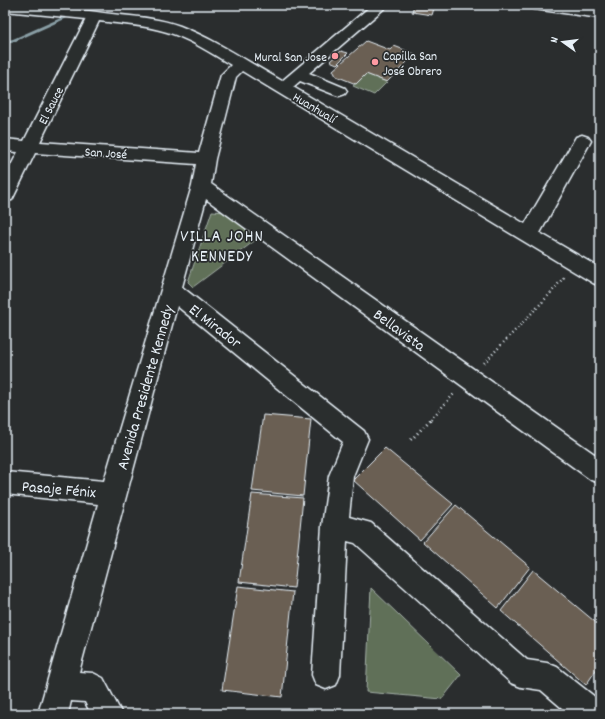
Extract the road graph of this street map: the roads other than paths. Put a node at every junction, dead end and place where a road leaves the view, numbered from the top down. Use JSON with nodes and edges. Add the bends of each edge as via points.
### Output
{"nodes":[{"id":1,"x":381,"y":5,"type":"edge"},
{"id":2,"x":534,"y":5,"type":"edge"},
{"id":3,"x":5,"y":7,"type":"edge"},
{"id":4,"x":89,"y":14,"type":"junction"},
{"id":5,"x":600,"y":14,"type":"edge"},
{"id":6,"x":241,"y":64,"type":"junction"},
{"id":7,"x":299,"y":75,"type":"junction"},
{"id":8,"x":283,"y":88,"type":"junction"},
{"id":9,"x":339,"y":91,"type":"dead end"},
{"id":10,"x":582,"y":141,"type":"dead end"},
{"id":11,"x":5,"y":146,"type":"edge"},
{"id":12,"x":28,"y":147,"type":"junction"},
{"id":13,"x":206,"y":159,"type":"junction"},
{"id":14,"x":202,"y":186,"type":"junction"},
{"id":15,"x":5,"y":195,"type":"edge"},
{"id":16,"x":529,"y":235,"type":"junction"},
{"id":17,"x":600,"y":278,"type":"edge"},
{"id":18,"x":172,"y":290,"type":"junction"},
{"id":19,"x":600,"y":472,"type":"edge"},
{"id":20,"x":5,"y":483,"type":"edge"},
{"id":21,"x":113,"y":494,"type":"junction"},
{"id":22,"x":335,"y":526,"type":"junction"},
{"id":23,"x":326,"y":675,"type":"dead end"},
{"id":24,"x":61,"y":684,"type":"junction"},
{"id":25,"x":53,"y":714,"type":"edge"},
{"id":26,"x":107,"y":714,"type":"edge"},
{"id":27,"x":592,"y":714,"type":"edge"}],
"edges":[{"from":1,"to":7,"type":"street"},
{"from":2,"to":5,"type":"street"},
{"from":3,"to":4,"type":"street","name":"Huanhualí"},
{"from":4,"to":6,"type":"street","name":"Huanhualí","via":[[173,29],[201,41]]},
{"from":4,"to":12,"type":"street","name":"El Sauce"},
{"from":6,"to":8,"type":"street","name":"Huanhualí"},
{"from":6,"to":13,"type":"street","name":"Avenida Presidente Kennedy","via":[[229,75]]},
{"from":7,"to":8,"type":"street"},
{"from":7,"to":9,"type":"street"},
{"from":8,"to":16,"type":"street","name":"Huanhualí"},
{"from":10,"to":16,"type":"street"},
{"from":11,"to":12,"type":"street","name":"San José"},
{"from":12,"to":13,"type":"street","name":"San José"},
{"from":12,"to":15,"type":"street","name":"El Sauce"},
{"from":13,"to":14,"type":"street","name":"Avenida Presidente Kennedy"},
{"from":14,"to":18,"type":"street","name":"Avenida Presidente Kennedy"},
{"from":14,"to":19,"type":"street","name":"Bellavista"},
{"from":16,"to":17,"type":"street","name":"Huanhualí"},
{"from":18,"to":21,"type":"street","name":"Avenida Presidente Kennedy"},
{"from":18,"to":22,"type":"street","name":"El Mirador","via":[[356,440],[341,476]]},
{"from":20,"to":21,"type":"street","name":"Pasaje Fénix"},
{"from":21,"to":24,"type":"street","name":"Avenida Presidente Kennedy"},
{"from":22,"to":23,"type":"street"},
{"from":22,"to":27,"type":"street","via":[[362,532],[521,673],[547,677]]},
{"from":24,"to":25,"type":"street","name":"Avenida Presidente Kennedy"},
{"from":24,"to":26,"type":"street","via":[[93,688]]}]}
